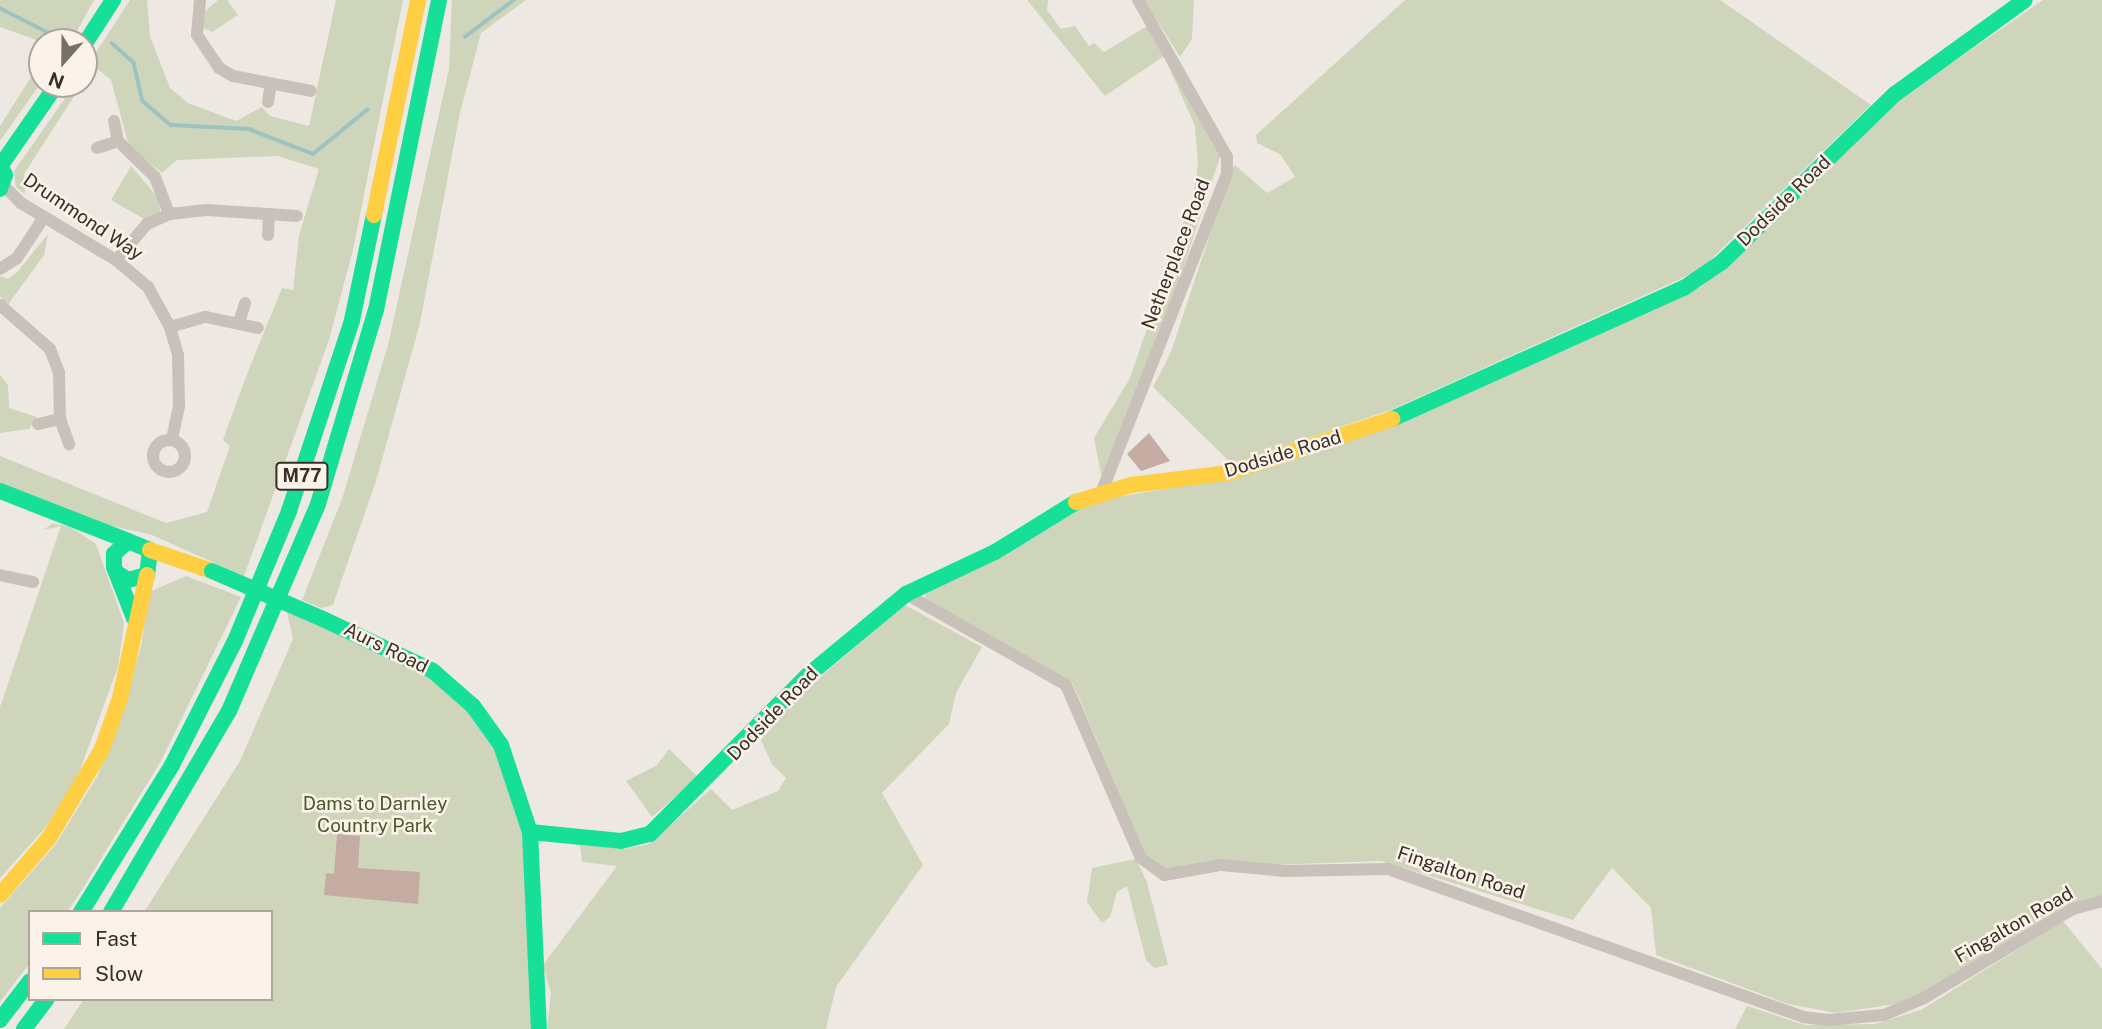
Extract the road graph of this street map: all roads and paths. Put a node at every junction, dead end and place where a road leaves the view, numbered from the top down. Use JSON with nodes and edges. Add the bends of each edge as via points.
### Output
{"nodes":[{"id":1,"x":113,"y":0,"type":"edge"},
{"id":2,"x":200,"y":0,"type":"edge"},
{"id":3,"x":418,"y":0,"type":"edge"},
{"id":4,"x":439,"y":0,"type":"edge"},
{"id":5,"x":1138,"y":0,"type":"edge"},
{"id":6,"x":2025,"y":0,"type":"edge"},
{"id":7,"x":95,"y":28,"type":"edge"},
{"id":8,"x":271,"y":84,"type":"junction"},
{"id":9,"x":311,"y":91,"type":"dead end"},
{"id":10,"x":47,"y":98,"type":"edge"},
{"id":11,"x":268,"y":102,"type":"dead end"},
{"id":12,"x":114,"y":121,"type":"dead end"},
{"id":13,"x":118,"y":141,"type":"junction"},
{"id":14,"x":97,"y":148,"type":"dead end"},
{"id":15,"x":0,"y":165,"type":"edge"},
{"id":16,"x":1,"y":187,"type":"edge"},
{"id":17,"x":169,"y":214,"type":"junction"},
{"id":18,"x":269,"y":214,"type":"junction"},
{"id":19,"x":297,"y":216,"type":"dead end"},
{"id":20,"x":44,"y":218,"type":"junction"},
{"id":21,"x":268,"y":234,"type":"dead end"},
{"id":22,"x":116,"y":260,"type":"junction"},
{"id":23,"x":0,"y":269,"type":"edge"},
{"id":24,"x":245,"y":303,"type":"dead end"},
{"id":25,"x":0,"y":305,"type":"edge"},
{"id":26,"x":239,"y":322,"type":"junction"},
{"id":27,"x":170,"y":327,"type":"junction"},
{"id":28,"x":258,"y":328,"type":"dead end"},
{"id":29,"x":60,"y":419,"type":"junction"},
{"id":30,"x":38,"y":424,"type":"dead end"},
{"id":31,"x":172,"y":439,"type":"dead end"},
{"id":32,"x":69,"y":444,"type":"dead end"},
{"id":33,"x":0,"y":491,"type":"edge"},
{"id":34,"x":1102,"y":491,"type":"junction"},
{"id":35,"x":87,"y":524,"type":"junction"},
{"id":36,"x":128,"y":541,"type":"junction"},
{"id":37,"x":150,"y":550,"type":"junction"},
{"id":38,"x":115,"y":567,"type":"junction"},
{"id":39,"x":212,"y":571,"type":"junction"},
{"id":40,"x":149,"y":572,"type":"junction"},
{"id":41,"x":0,"y":575,"type":"edge"},
{"id":42,"x":33,"y":582,"type":"dead end"},
{"id":43,"x":906,"y":594,"type":"junction"},
{"id":44,"x":134,"y":618,"type":"junction"},
{"id":45,"x":530,"y":832,"type":"junction"},
{"id":46,"x":0,"y":895,"type":"edge"},
{"id":47,"x":2102,"y":901,"type":"edge"},
{"id":48,"x":82,"y":910,"type":"edge"},
{"id":49,"x":112,"y":910,"type":"edge"},
{"id":50,"x":28,"y":984,"type":"edge"},
{"id":51,"x":45,"y":1001,"type":"edge"},
{"id":52,"x":0,"y":1020,"type":"edge"},
{"id":53,"x":24,"y":1029,"type":"edge"},
{"id":54,"x":539,"y":1029,"type":"edge"}],
"edges":[{"from":1,"to":7,"type":"main road"},
{"from":2,"to":8,"type":"street","via":[[196,23],[208,56],[233,76]]},
{"from":3,"to":48,"type":"main road","number":"M77","via":[[352,320],[298,489],[211,690],[149,804]]},
{"from":4,"to":49,"type":"main road","number":"M77","via":[[376,310],[318,504],[287,587],[224,721]]},
{"from":5,"to":34,"type":"street","name":"Netherplace Road","via":[[1227,157],[1227,174]]},
{"from":6,"to":34,"type":"main road","name":"Dodside Road","via":[[1895,94],[1722,262],[1685,288],[1413,411],[1341,437],[1228,472]]},
{"from":8,"to":9,"type":"street"},
{"from":8,"to":11,"type":"street"},
{"from":10,"to":15,"type":"main road"},
{"from":12,"to":13,"type":"street"},
{"from":13,"to":14,"type":"street"},
{"from":13,"to":17,"type":"street","via":[[155,177]]},
{"from":15,"to":16,"type":"main road"},
{"from":16,"to":20,"type":"street","name":"Drummond Way"},
{"from":17,"to":18,"type":"street"},
{"from":17,"to":22,"type":"street","via":[[147,224]]},
{"from":18,"to":19,"type":"street"},
{"from":18,"to":21,"type":"street"},
{"from":20,"to":22,"type":"street","name":"Drummond Way"},
{"from":20,"to":23,"type":"street","via":[[17,258]]},
{"from":22,"to":27,"type":"street","name":"Drummond Way","via":[[148,287]]},
{"from":24,"to":26,"type":"street"},
{"from":25,"to":29,"type":"street","via":[[50,349],[60,372]]},
{"from":26,"to":27,"type":"street","via":[[206,317]]},
{"from":26,"to":28,"type":"street"},
{"from":27,"to":31,"type":"street","name":"Drummond Way","via":[[180,384]]},
{"from":29,"to":30,"type":"street"},
{"from":29,"to":32,"type":"street"},
{"from":33,"to":35,"type":"main road"},
{"from":34,"to":43,"type":"main road","name":"Dodside Road","via":[[1043,519],[995,552]]},
{"from":35,"to":36,"type":"main road"},
{"from":35,"to":38,"type":"main road"},
{"from":36,"to":37,"type":"main road","via":[[141,542]]},
{"from":36,"to":38,"type":"main road","via":[[117,548]]},
{"from":37,"to":39,"type":"main road","name":"Aurs Road"},
{"from":37,"to":40,"type":"main road"},
{"from":38,"to":40,"type":"main road","via":[[135,580]]},
{"from":38,"to":44,"type":"main road"},
{"from":39,"to":40,"type":"main road","name":"Aurs Road","via":[[176,565]]},
{"from":39,"to":45,"type":"main road","name":"Aurs Road","bridge":true,"via":[[401,652],[459,691],[508,758]]},
{"from":40,"to":44,"type":"main road"},
{"from":41,"to":42,"type":"street"},
{"from":43,"to":45,"type":"main road","name":"Dodside Road","via":[[807,676],[650,834],[621,841]]},
{"from":43,"to":47,"type":"street","name":"Fingalton Road","via":[[1066,685],[1141,858],[1164,875],[1221,865],[1284,872],[1388,869],[1803,1017],[1828,1020],[1884,1015],[1914,1002],[2073,909]]},
{"from":44,"to":46,"type":"main road","via":[[120,698],[95,764],[49,838]]},
{"from":45,"to":54,"type":"main road","name":"Aurs Road"},
{"from":50,"to":52,"type":"main road"},
{"from":51,"to":53,"type":"main road"}]}
